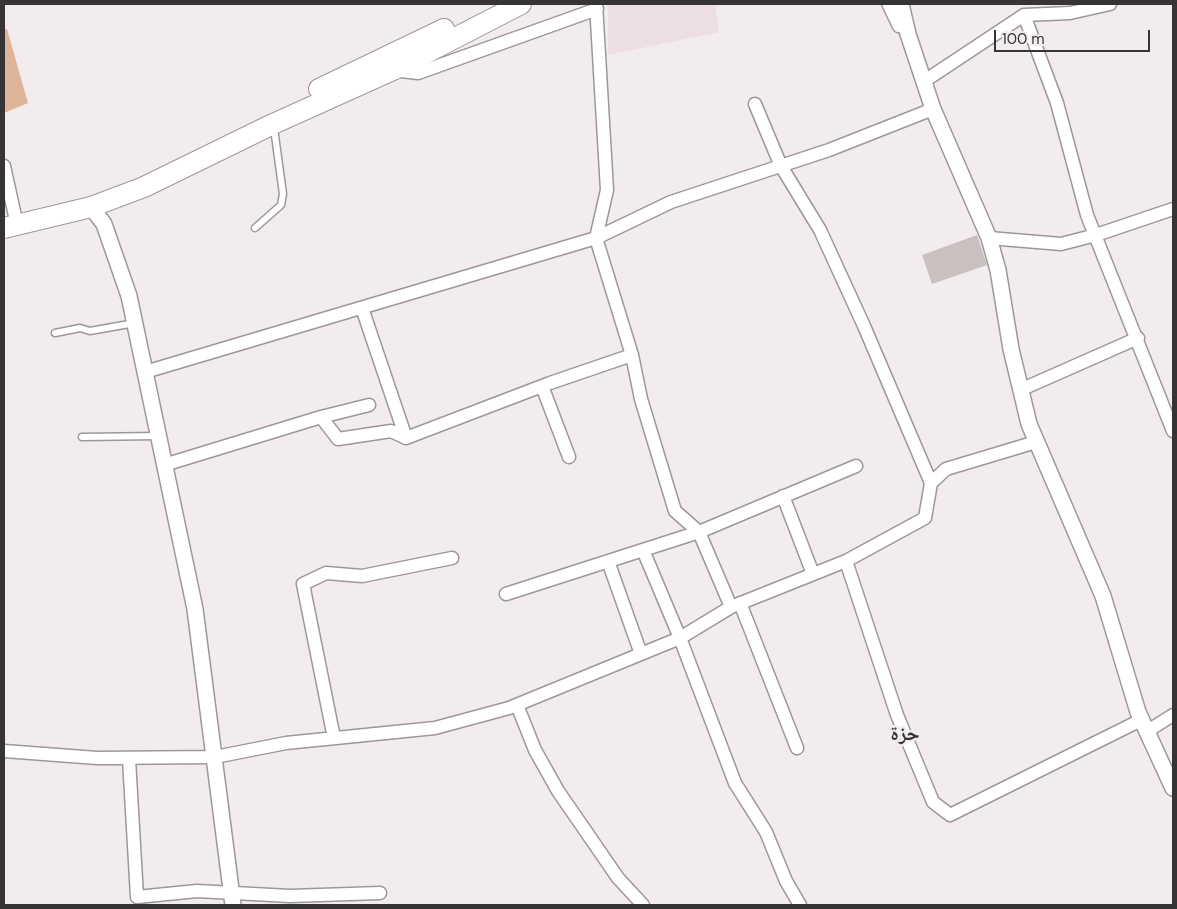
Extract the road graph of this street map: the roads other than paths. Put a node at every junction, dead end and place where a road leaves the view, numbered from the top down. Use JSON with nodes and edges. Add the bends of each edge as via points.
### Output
{"nodes":[{"id":1,"x":498,"y":4,"type":"edge"},
{"id":2,"x":522,"y":4,"type":"edge"},
{"id":3,"x":890,"y":4,"type":"edge"},
{"id":4,"x":901,"y":4,"type":"edge"},
{"id":5,"x":1110,"y":4,"type":"edge"},
{"id":6,"x":596,"y":6,"type":"edge"},
{"id":7,"x":1024,"y":14,"type":"junction"},
{"id":8,"x":908,"y":34,"type":"junction"},
{"id":9,"x":389,"y":64,"type":"junction"},
{"id":10,"x":923,"y":82,"type":"junction"},
{"id":11,"x":755,"y":104,"type":"dead end"},
{"id":12,"x":933,"y":110,"type":"junction"},
{"id":13,"x":273,"y":124,"type":"junction"},
{"id":14,"x":4,"y":166,"type":"edge"},
{"id":15,"x":781,"y":166,"type":"junction"},
{"id":16,"x":91,"y":207,"type":"junction"},
{"id":17,"x":1173,"y":209,"type":"edge"},
{"id":18,"x":10,"y":226,"type":"edge"},
{"id":19,"x":255,"y":228,"type":"dead end"},
{"id":20,"x":1096,"y":236,"type":"junction"},
{"id":21,"x":596,"y":238,"type":"junction"},
{"id":22,"x":989,"y":238,"type":"junction"},
{"id":23,"x":362,"y":308,"type":"junction"},
{"id":24,"x":135,"y":323,"type":"junction"},
{"id":25,"x":55,"y":333,"type":"dead end"},
{"id":26,"x":1138,"y":338,"type":"junction"},
{"id":27,"x":632,"y":355,"type":"junction"},
{"id":28,"x":145,"y":372,"type":"junction"},
{"id":29,"x":542,"y":386,"type":"junction"},
{"id":30,"x":1020,"y":390,"type":"junction"},
{"id":31,"x":369,"y":406,"type":"dead end"},
{"id":32,"x":321,"y":417,"type":"junction"},
{"id":33,"x":1173,"y":429,"type":"edge"},
{"id":34,"x":158,"y":436,"type":"junction"},
{"id":35,"x":82,"y":437,"type":"dead end"},
{"id":36,"x":406,"y":438,"type":"junction"},
{"id":37,"x":1036,"y":442,"type":"junction"},
{"id":38,"x":569,"y":457,"type":"dead end"},
{"id":39,"x":164,"y":465,"type":"junction"},
{"id":40,"x":856,"y":466,"type":"dead end"},
{"id":41,"x":931,"y":483,"type":"junction"},
{"id":42,"x":783,"y":496,"type":"junction"},
{"id":43,"x":699,"y":532,"type":"junction"},
{"id":44,"x":643,"y":550,"type":"junction"},
{"id":45,"x":452,"y":558,"type":"dead end"},
{"id":46,"x":608,"y":561,"type":"junction"},
{"id":47,"x":846,"y":561,"type":"junction"},
{"id":48,"x":813,"y":574,"type":"junction"},
{"id":49,"x":506,"y":594,"type":"dead end"},
{"id":50,"x":736,"y":605,"type":"junction"},
{"id":51,"x":680,"y":638,"type":"junction"},
{"id":52,"x":641,"y":654,"type":"junction"},
{"id":53,"x":517,"y":705,"type":"junction"},
{"id":54,"x":1173,"y":715,"type":"edge"},
{"id":55,"x":1143,"y":726,"type":"junction"},
{"id":56,"x":334,"y":738,"type":"junction"},
{"id":57,"x":797,"y":748,"type":"dead end"},
{"id":58,"x":4,"y":751,"type":"edge"},
{"id":59,"x":215,"y":757,"type":"junction"},
{"id":60,"x":130,"y":759,"type":"junction"},
{"id":61,"x":1173,"y":788,"type":"edge"},
{"id":62,"x":380,"y":893,"type":"dead end"},
{"id":63,"x":232,"y":899,"type":"edge"},
{"id":64,"x":643,"y":905,"type":"edge"},
{"id":65,"x":800,"y":905,"type":"edge"}],
"edges":[{"from":1,"to":9,"type":"main road"},
{"from":2,"to":9,"type":"main road"},
{"from":3,"to":8,"type":"street"},
{"from":4,"to":8,"type":"street"},
{"from":5,"to":7,"type":"street","via":[[1070,13]]},
{"from":6,"to":9,"type":"street","via":[[418,73]]},
{"from":6,"to":21,"type":"street","via":[[607,190]]},
{"from":7,"to":10,"type":"street"},
{"from":7,"to":20,"type":"street","via":[[1057,103],[1087,215]]},
{"from":8,"to":10,"type":"street"},
{"from":9,"to":13,"type":"main road"},
{"from":9,"to":16,"type":"main road","via":[[135,178]]},
{"from":10,"to":12,"type":"street"},
{"from":11,"to":15,"type":"street"},
{"from":12,"to":15,"type":"street"},
{"from":12,"to":22,"type":"street"},
{"from":13,"to":16,"type":"main road","via":[[144,187]]},
{"from":13,"to":19,"type":"lane","via":[[283,194],[281,206]]},
{"from":14,"to":18,"type":"street"},
{"from":15,"to":21,"type":"street","via":[[671,202]]},
{"from":15,"to":41,"type":"street","via":[[820,230]]},
{"from":16,"to":18,"type":"main road"},
{"from":16,"to":24,"type":"street","via":[[104,224]]},
{"from":17,"to":20,"type":"street"},
{"from":20,"to":22,"type":"street","via":[[1061,244]]},
{"from":20,"to":26,"type":"street"},
{"from":21,"to":23,"type":"street"},
{"from":21,"to":27,"type":"street"},
{"from":22,"to":30,"type":"street"},
{"from":23,"to":28,"type":"street"},
{"from":23,"to":36,"type":"street"},
{"from":24,"to":25,"type":"lane"},
{"from":24,"to":28,"type":"street"},
{"from":26,"to":30,"type":"street"},
{"from":26,"to":33,"type":"street"},
{"from":27,"to":29,"type":"street"},
{"from":27,"to":43,"type":"street","via":[[675,511]]},
{"from":28,"to":34,"type":"street"},
{"from":29,"to":36,"type":"street"},
{"from":29,"to":38,"type":"street"},
{"from":30,"to":37,"type":"street"},
{"from":31,"to":32,"type":"street"},
{"from":32,"to":36,"type":"street","via":[[338,439],[391,431]]},
{"from":32,"to":39,"type":"street"},
{"from":34,"to":35,"type":"lane"},
{"from":34,"to":39,"type":"street"},
{"from":37,"to":41,"type":"street","via":[[946,469]]},
{"from":37,"to":55,"type":"street","via":[[1103,596]]},
{"from":39,"to":59,"type":"street","via":[[195,609]]},
{"from":40,"to":42,"type":"street"},
{"from":41,"to":47,"type":"street","via":[[925,518]]},
{"from":42,"to":43,"type":"street"},
{"from":42,"to":48,"type":"street"},
{"from":43,"to":44,"type":"street"},
{"from":43,"to":50,"type":"street"},
{"from":44,"to":46,"type":"street"},
{"from":44,"to":51,"type":"street"},
{"from":45,"to":56,"type":"street","via":[[362,576],[326,573],[303,584]]},
{"from":46,"to":49,"type":"street"},
{"from":46,"to":52,"type":"street"},
{"from":47,"to":48,"type":"street"},
{"from":47,"to":55,"type":"street","via":[[898,715],[933,802],[950,815]]},
{"from":48,"to":50,"type":"street"},
{"from":50,"to":51,"type":"street"},
{"from":50,"to":57,"type":"street"},
{"from":51,"to":52,"type":"street"},
{"from":51,"to":65,"type":"street","via":[[736,783],[766,832],[786,881]]},
{"from":52,"to":53,"type":"street"},
{"from":53,"to":56,"type":"street","via":[[435,728]]},
{"from":53,"to":64,"type":"street","via":[[535,750],[558,791],[618,878]]},
{"from":54,"to":55,"type":"street"},
{"from":55,"to":61,"type":"street"},
{"from":56,"to":59,"type":"street","via":[[286,743]]},
{"from":58,"to":60,"type":"street"},
{"from":59,"to":60,"type":"street"},
{"from":59,"to":63,"type":"street"},
{"from":60,"to":63,"type":"street","via":[[137,897],[196,891]]},
{"from":62,"to":63,"type":"street"}]}
